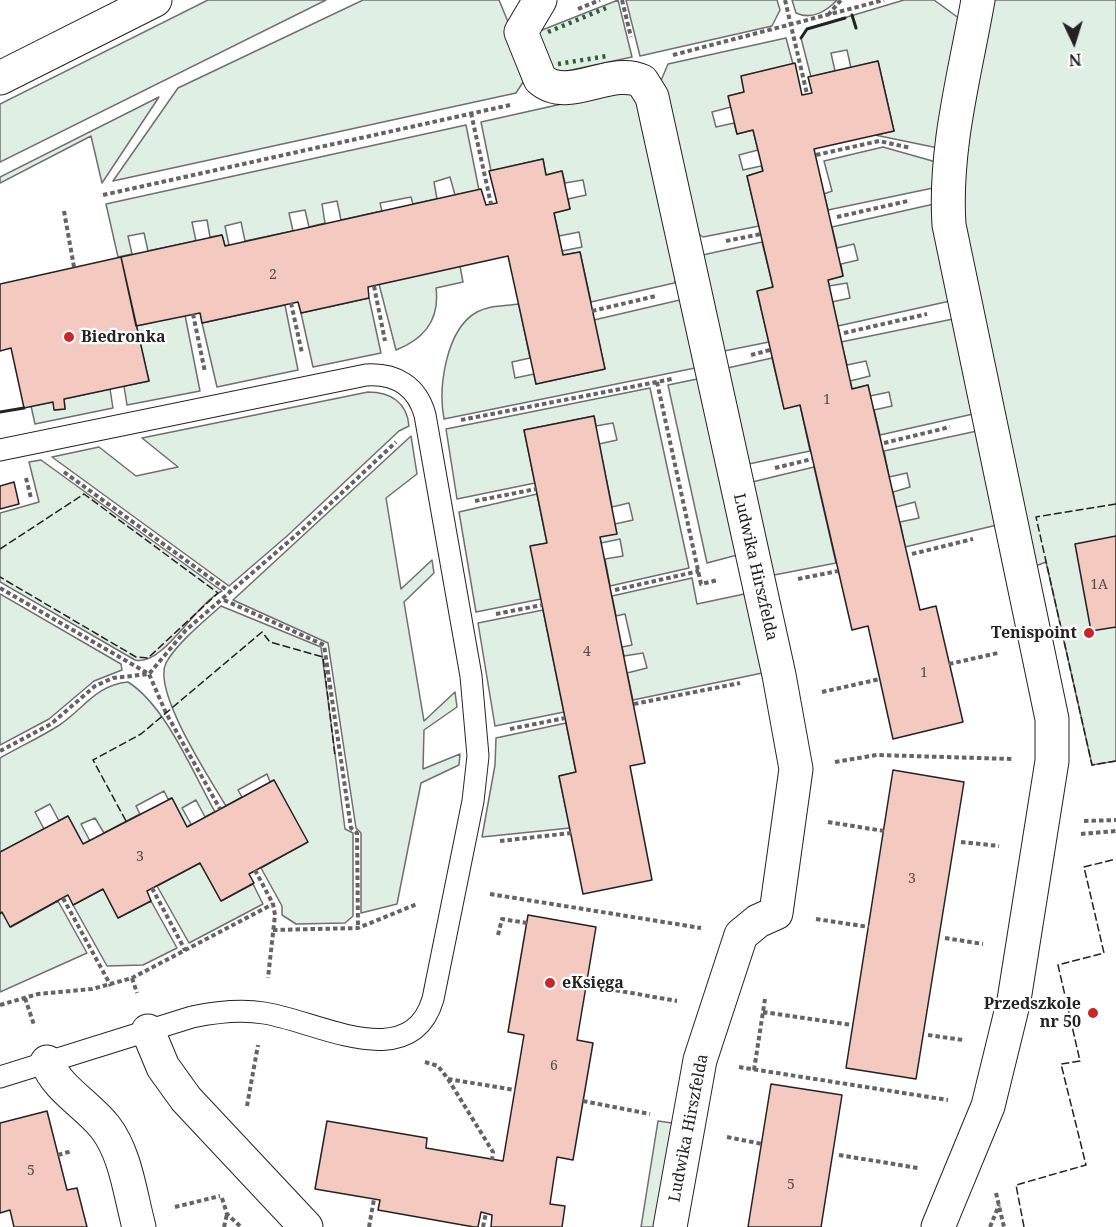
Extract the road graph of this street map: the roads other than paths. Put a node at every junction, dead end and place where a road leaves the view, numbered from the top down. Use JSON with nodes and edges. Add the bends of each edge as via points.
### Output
{"nodes":[{"id":1,"x":155,"y":0,"type":"edge"},
{"id":2,"x":540,"y":0,"type":"edge"},
{"id":3,"x":978,"y":0,"type":"edge"},
{"id":4,"x":0,"y":78,"type":"edge"},
{"id":5,"x":0,"y":450,"type":"edge"},
{"id":6,"x":148,"y":1031,"type":"junction"},
{"id":7,"x":46,"y":1062,"type":"junction"},
{"id":8,"x":0,"y":1077,"type":"edge"},
{"id":9,"x":138,"y":1222,"type":"edge"},
{"id":10,"x":306,"y":1227,"type":"edge"},
{"id":11,"x":670,"y":1227,"type":"edge"},
{"id":12,"x":938,"y":1227,"type":"edge"}],
"edges":[{"from":1,"to":4,"type":"street"},
{"from":2,"to":11,"type":"street","name":"Ludwika Hirszfelda","via":[[521,32],[540,79],[565,88],[626,76],[642,81],[648,89],[796,769],[776,913],[741,935],[700,1060]]},
{"from":3,"to":12,"type":"street","via":[[949,157],[949,225],[1052,718],[1052,761],[1014,1000],[988,1106]]},
{"from":5,"to":6,"type":"lane","via":[[366,375],[404,382],[417,396],[427,427],[478,736],[476,779],[430,1009],[418,1027],[400,1038],[378,1041],[281,1016],[237,1011],[192,1017]]},
{"from":6,"to":7,"type":"lane"},
{"from":6,"to":10,"type":"street","via":[[174,1084]]},
{"from":7,"to":8,"type":"lane"},
{"from":7,"to":9,"type":"street","via":[[55,1077],[114,1140]]}]}
